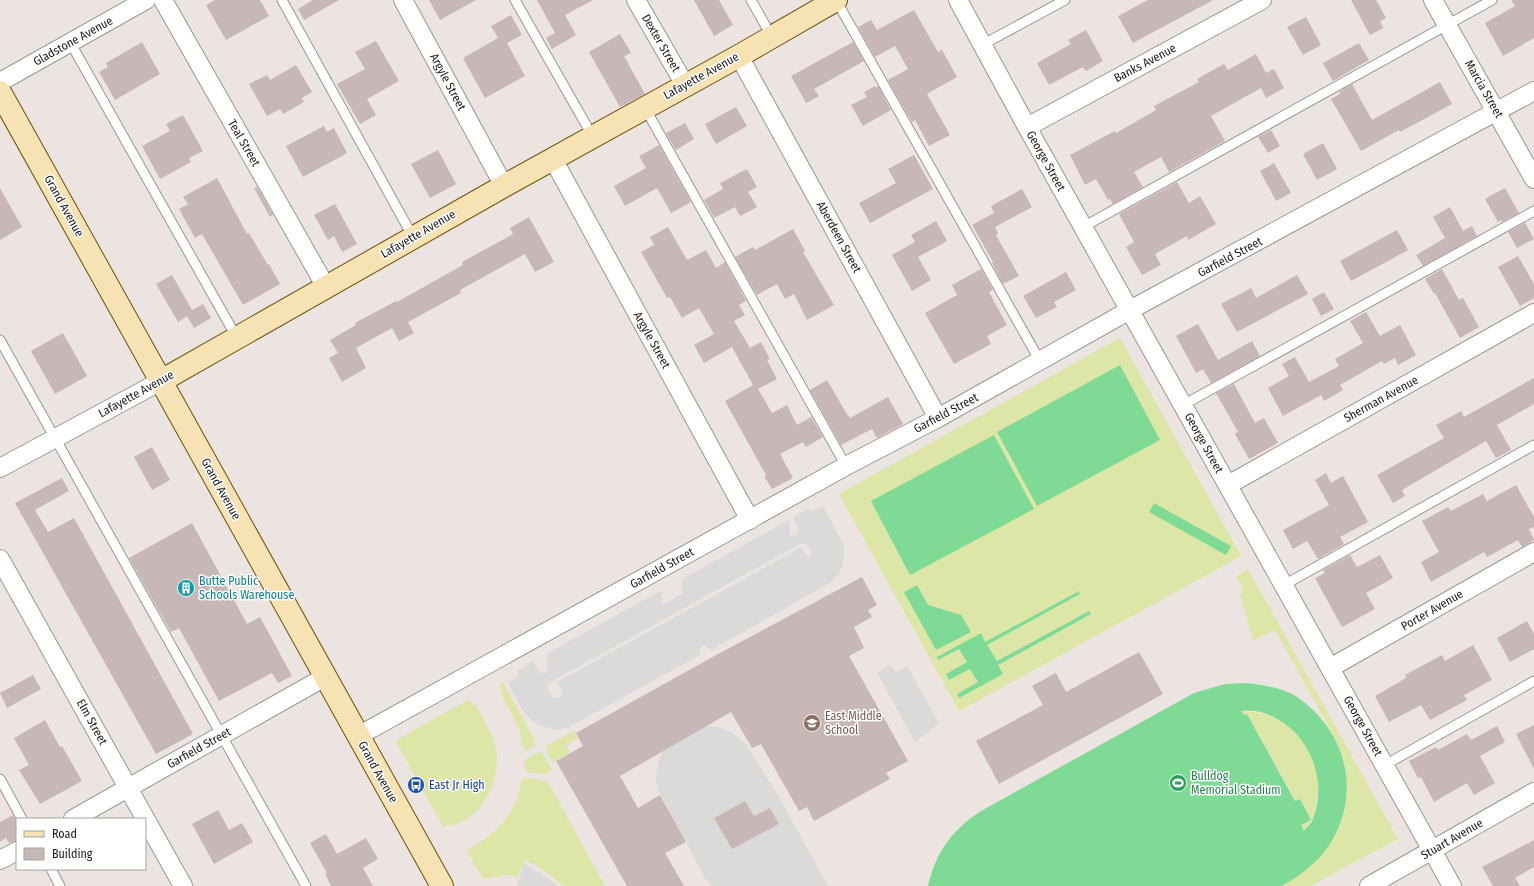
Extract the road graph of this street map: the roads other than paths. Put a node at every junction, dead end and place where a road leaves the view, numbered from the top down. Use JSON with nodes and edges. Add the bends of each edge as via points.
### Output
{"nodes":[{"id":1,"x":146,"y":0,"type":"edge"},
{"id":2,"x":163,"y":0,"type":"edge"},
{"id":3,"x":282,"y":0,"type":"edge"},
{"id":4,"x":403,"y":0,"type":"edge"},
{"id":5,"x":515,"y":0,"type":"edge"},
{"id":6,"x":636,"y":0,"type":"edge"},
{"id":7,"x":751,"y":0,"type":"edge"},
{"id":8,"x":836,"y":0,"type":"edge"},
{"id":9,"x":958,"y":0,"type":"edge"},
{"id":10,"x":1065,"y":0,"type":"edge"},
{"id":11,"x":1262,"y":0,"type":"edge"},
{"id":12,"x":1433,"y":0,"type":"edge"},
{"id":13,"x":1492,"y":0,"type":"edge"},
{"id":14,"x":1447,"y":25,"type":"junction"},
{"id":15,"x":772,"y":37,"type":"junction"},
{"id":16,"x":70,"y":42,"type":"junction"},
{"id":17,"x":982,"y":45,"type":"junction"},
{"id":18,"x":739,"y":56,"type":"junction"},
{"id":19,"x":0,"y":82,"type":"edge"},
{"id":20,"x":685,"y":85,"type":"junction"},
{"id":21,"x":1534,"y":91,"type":"edge"},
{"id":22,"x":0,"y":92,"type":"edge"},
{"id":23,"x":645,"y":108,"type":"junction"},
{"id":24,"x":1496,"y":112,"type":"junction"},
{"id":25,"x":1027,"y":127,"type":"junction"},
{"id":26,"x":593,"y":137,"type":"junction"},
{"id":27,"x":554,"y":159,"type":"junction"},
{"id":28,"x":1534,"y":179,"type":"edge"},
{"id":29,"x":504,"y":186,"type":"junction"},
{"id":30,"x":1534,"y":211,"type":"edge"},
{"id":31,"x":1083,"y":227,"type":"junction"},
{"id":32,"x":413,"y":237,"type":"junction"},
{"id":33,"x":326,"y":287,"type":"junction"},
{"id":34,"x":1130,"y":310,"type":"junction"},
{"id":35,"x":1534,"y":313,"type":"edge"},
{"id":36,"x":237,"y":338,"type":"junction"},
{"id":37,"x":0,"y":340,"type":"edge"},
{"id":38,"x":1040,"y":361,"type":"junction"},
{"id":39,"x":161,"y":381,"type":"junction"},
{"id":40,"x":1183,"y":405,"type":"junction"},
{"id":41,"x":938,"y":418,"type":"junction"},
{"id":42,"x":56,"y":439,"type":"junction"},
{"id":43,"x":1534,"y":445,"type":"edge"},
{"id":44,"x":846,"y":466,"type":"junction"},
{"id":45,"x":0,"y":468,"type":"edge"},
{"id":46,"x":1228,"y":485,"type":"junction"},
{"id":47,"x":750,"y":520,"type":"junction"},
{"id":48,"x":1534,"y":552,"type":"edge"},
{"id":49,"x":0,"y":559,"type":"edge"},
{"id":50,"x":1284,"y":585,"type":"junction"},
{"id":51,"x":1330,"y":668,"type":"junction"},
{"id":52,"x":325,"y":676,"type":"junction"},
{"id":53,"x":1534,"y":681,"type":"edge"},
{"id":54,"x":222,"y":735,"type":"junction"},
{"id":55,"x":358,"y":736,"type":"junction"},
{"id":56,"x":1384,"y":765,"type":"junction"},
{"id":57,"x":0,"y":779,"type":"edge"},
{"id":58,"x":128,"y":788,"type":"junction"},
{"id":59,"x":1534,"y":792,"type":"edge"},
{"id":60,"x":21,"y":818,"type":"edge"},
{"id":61,"x":75,"y":818,"type":"edge"},
{"id":62,"x":145,"y":818,"type":"edge"},
{"id":63,"x":146,"y":820,"type":"edge"},
{"id":64,"x":1432,"y":851,"type":"junction"},
{"id":65,"x":16,"y":852,"type":"edge"},
{"id":66,"x":0,"y":860,"type":"edge"},
{"id":67,"x":52,"y":870,"type":"edge"},
{"id":68,"x":60,"y":886,"type":"edge"},
{"id":69,"x":183,"y":886,"type":"edge"},
{"id":70,"x":306,"y":886,"type":"edge"},
{"id":71,"x":442,"y":886,"type":"edge"},
{"id":72,"x":1369,"y":886,"type":"edge"},
{"id":73,"x":1452,"y":886,"type":"edge"}],
"edges":[{"from":1,"to":16,"type":"street","name":"Gladstone Avenue"},
{"from":2,"to":33,"type":"street","name":"Teal Street"},
{"from":3,"to":32,"type":"lane"},
{"from":4,"to":29,"type":"street","name":"Argyle Street"},
{"from":5,"to":26,"type":"lane"},
{"from":6,"to":20,"type":"street","name":"Dexter Street"},
{"from":7,"to":15,"type":"lane"},
{"from":8,"to":15,"type":"main road","name":"Lafayette Avenue"},
{"from":8,"to":38,"type":"lane"},
{"from":9,"to":17,"type":"street","name":"George Street"},
{"from":10,"to":17,"type":"lane"},
{"from":11,"to":25,"type":"street","name":"Banks Avenue"},
{"from":12,"to":14,"type":"street","name":"Marcia Street"},
{"from":13,"to":14,"type":"lane"},
{"from":14,"to":24,"type":"street","name":"Marcia Street"},
{"from":14,"to":31,"type":"lane"},
{"from":15,"to":18,"type":"main road","name":"Lafayette Avenue"},
{"from":16,"to":19,"type":"street","name":"Gladstone Avenue"},
{"from":16,"to":36,"type":"lane"},
{"from":17,"to":25,"type":"street","name":"George Street"},
{"from":18,"to":20,"type":"main road","name":"Lafayette Avenue"},
{"from":18,"to":41,"type":"street","name":"Aberdeen Street"},
{"from":20,"to":23,"type":"main road","name":"Lafayette Avenue"},
{"from":21,"to":24,"type":"street","name":"Garfield Street"},
{"from":22,"to":39,"type":"main road","name":"Grand Avenue"},
{"from":23,"to":26,"type":"main road","name":"Lafayette Avenue"},
{"from":23,"to":44,"type":"lane"},
{"from":24,"to":28,"type":"street","name":"Marcia Street"},
{"from":24,"to":34,"type":"street","name":"Garfield Street"},
{"from":25,"to":31,"type":"street","name":"George Street"},
{"from":26,"to":27,"type":"main road","name":"Lafayette Avenue"},
{"from":27,"to":29,"type":"main road","name":"Lafayette Avenue"},
{"from":27,"to":47,"type":"street","name":"Argyle Street"},
{"from":29,"to":32,"type":"main road","name":"Lafayette Avenue"},
{"from":30,"to":40,"type":"lane"},
{"from":31,"to":34,"type":"street","name":"George Street"},
{"from":32,"to":33,"type":"main road","name":"Lafayette Avenue"},
{"from":33,"to":36,"type":"main road","name":"Lafayette Avenue"},
{"from":34,"to":38,"type":"street","name":"Garfield Street"},
{"from":34,"to":40,"type":"street","name":"George Street"},
{"from":35,"to":46,"type":"street","name":"Sherman Avenue"},
{"from":36,"to":39,"type":"main road","name":"Lafayette Avenue"},
{"from":37,"to":42,"type":"lane"},
{"from":38,"to":41,"type":"street","name":"Garfield Street"},
{"from":39,"to":42,"type":"street","name":"Lafayette Avenue"},
{"from":39,"to":52,"type":"main road","name":"Grand Avenue"},
{"from":40,"to":46,"type":"street","name":"George Street"},
{"from":41,"to":44,"type":"street","name":"Garfield Street"},
{"from":42,"to":45,"type":"street","name":"Lafayette Avenue"},
{"from":42,"to":54,"type":"lane"},
{"from":43,"to":50,"type":"lane"},
{"from":44,"to":47,"type":"street","name":"Garfield Street"},
{"from":46,"to":50,"type":"street","name":"George Street"},
{"from":47,"to":55,"type":"street","name":"Garfield Street"},
{"from":48,"to":51,"type":"street","name":"Porter Avenue"},
{"from":49,"to":58,"type":"street","name":"Elm Street"},
{"from":50,"to":51,"type":"street","name":"George Street"},
{"from":51,"to":56,"type":"street","name":"George Street"},
{"from":52,"to":54,"type":"street","name":"Garfield Street"},
{"from":52,"to":55,"type":"main road","name":"Grand Avenue"},
{"from":53,"to":56,"type":"lane"},
{"from":54,"to":58,"type":"street","name":"Garfield Street"},
{"from":54,"to":70,"type":"lane"},
{"from":55,"to":71,"type":"main road","name":"Grand Avenue"},
{"from":56,"to":64,"type":"street","name":"George Street"},
{"from":57,"to":60,"type":"lane"},
{"from":58,"to":61,"type":"street","name":"Garfield Street"},
{"from":58,"to":62,"type":"street","name":"Elm Street"},
{"from":59,"to":64,"type":"street","name":"Stuart Avenue"},
{"from":63,"to":69,"type":"street","name":"Elm Street"},
{"from":64,"to":72,"type":"street","name":"Stuart Avenue"},
{"from":64,"to":73,"type":"street","name":"George Street"},
{"from":65,"to":66,"type":"street"},
{"from":67,"to":68,"type":"lane"}]}
